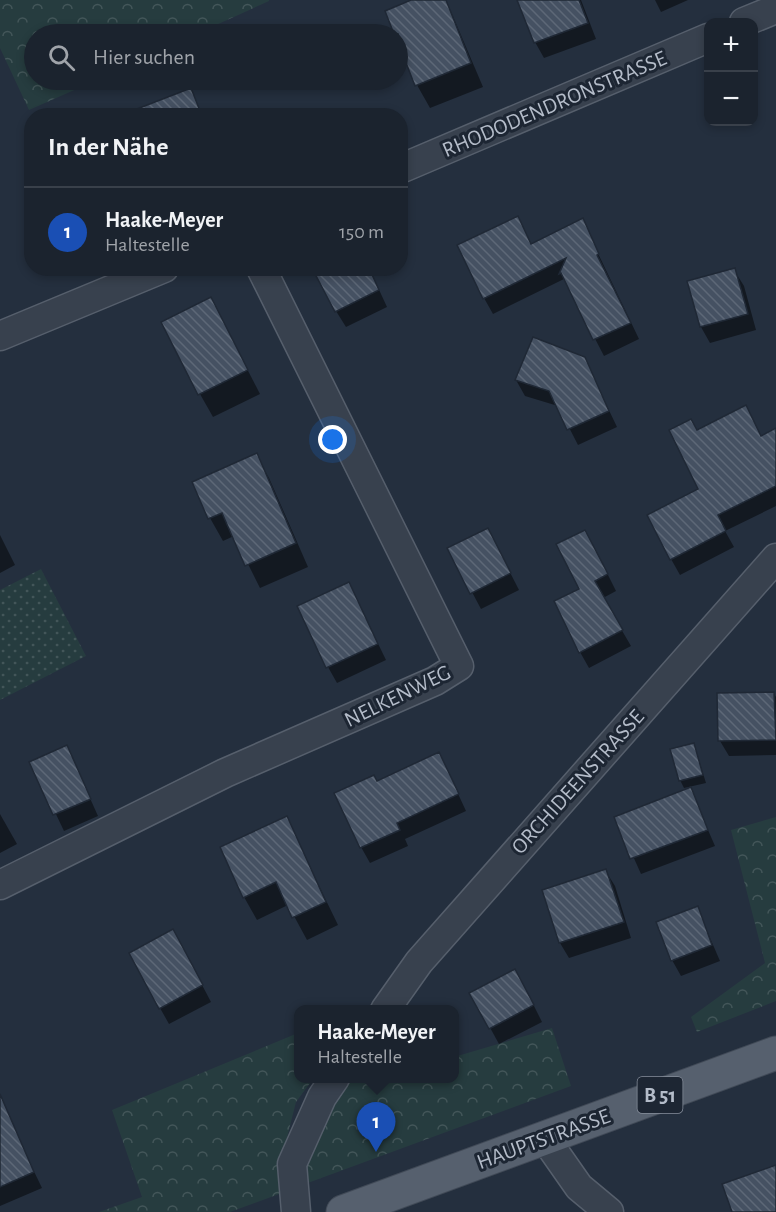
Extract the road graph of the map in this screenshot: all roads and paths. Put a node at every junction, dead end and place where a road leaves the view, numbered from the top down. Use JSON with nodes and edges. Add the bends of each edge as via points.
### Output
{"nodes":[{"id":1,"x":776,"y":9,"type":"edge"},
{"id":2,"x":754,"y":18,"type":"edge"},
{"id":3,"x":704,"y":40,"type":"edge"},
{"id":4,"x":408,"y":166,"type":"edge"},
{"id":5,"x":145,"y":276,"type":"edge"},
{"id":6,"x":265,"y":276,"type":"edge"},
{"id":7,"x":0,"y":336,"type":"edge"},
{"id":8,"x":776,"y":558,"type":"edge"},
{"id":9,"x":0,"y":885,"type":"edge"},
{"id":10,"x":388,"y":1005,"type":"edge"},
{"id":11,"x":776,"y":1053,"type":"edge"},
{"id":12,"x":331,"y":1083,"type":"edge"},
{"id":13,"x":544,"y":1137,"type":"junction"},
{"id":14,"x":296,"y":1212,"type":"edge"},
{"id":15,"x":343,"y":1212,"type":"edge"},
{"id":16,"x":609,"y":1212,"type":"edge"}],
"edges":[{"from":1,"to":2,"type":"street"},
{"from":3,"to":4,"type":"street","name":"RHODODENDRONSTRASSE"},
{"from":5,"to":7,"type":"street"},
{"from":6,"to":9,"type":"street","name":"NELKENWEG","via":[[459,666],[435,681],[225,773]]},
{"from":8,"to":10,"type":"street","name":"ORCHIDEENSTRASSE","via":[[418,962]]},
{"from":11,"to":13,"type":"main road","name":"HAUPTSTRASSE","number":"B 51"},
{"from":12,"to":14,"type":"street","via":[[291,1164]]},
{"from":13,"to":15,"type":"main road","name":"HAUPTSTRASSE","number":"B 51"},
{"from":13,"to":16,"type":"street","via":[[579,1187]]}]}
